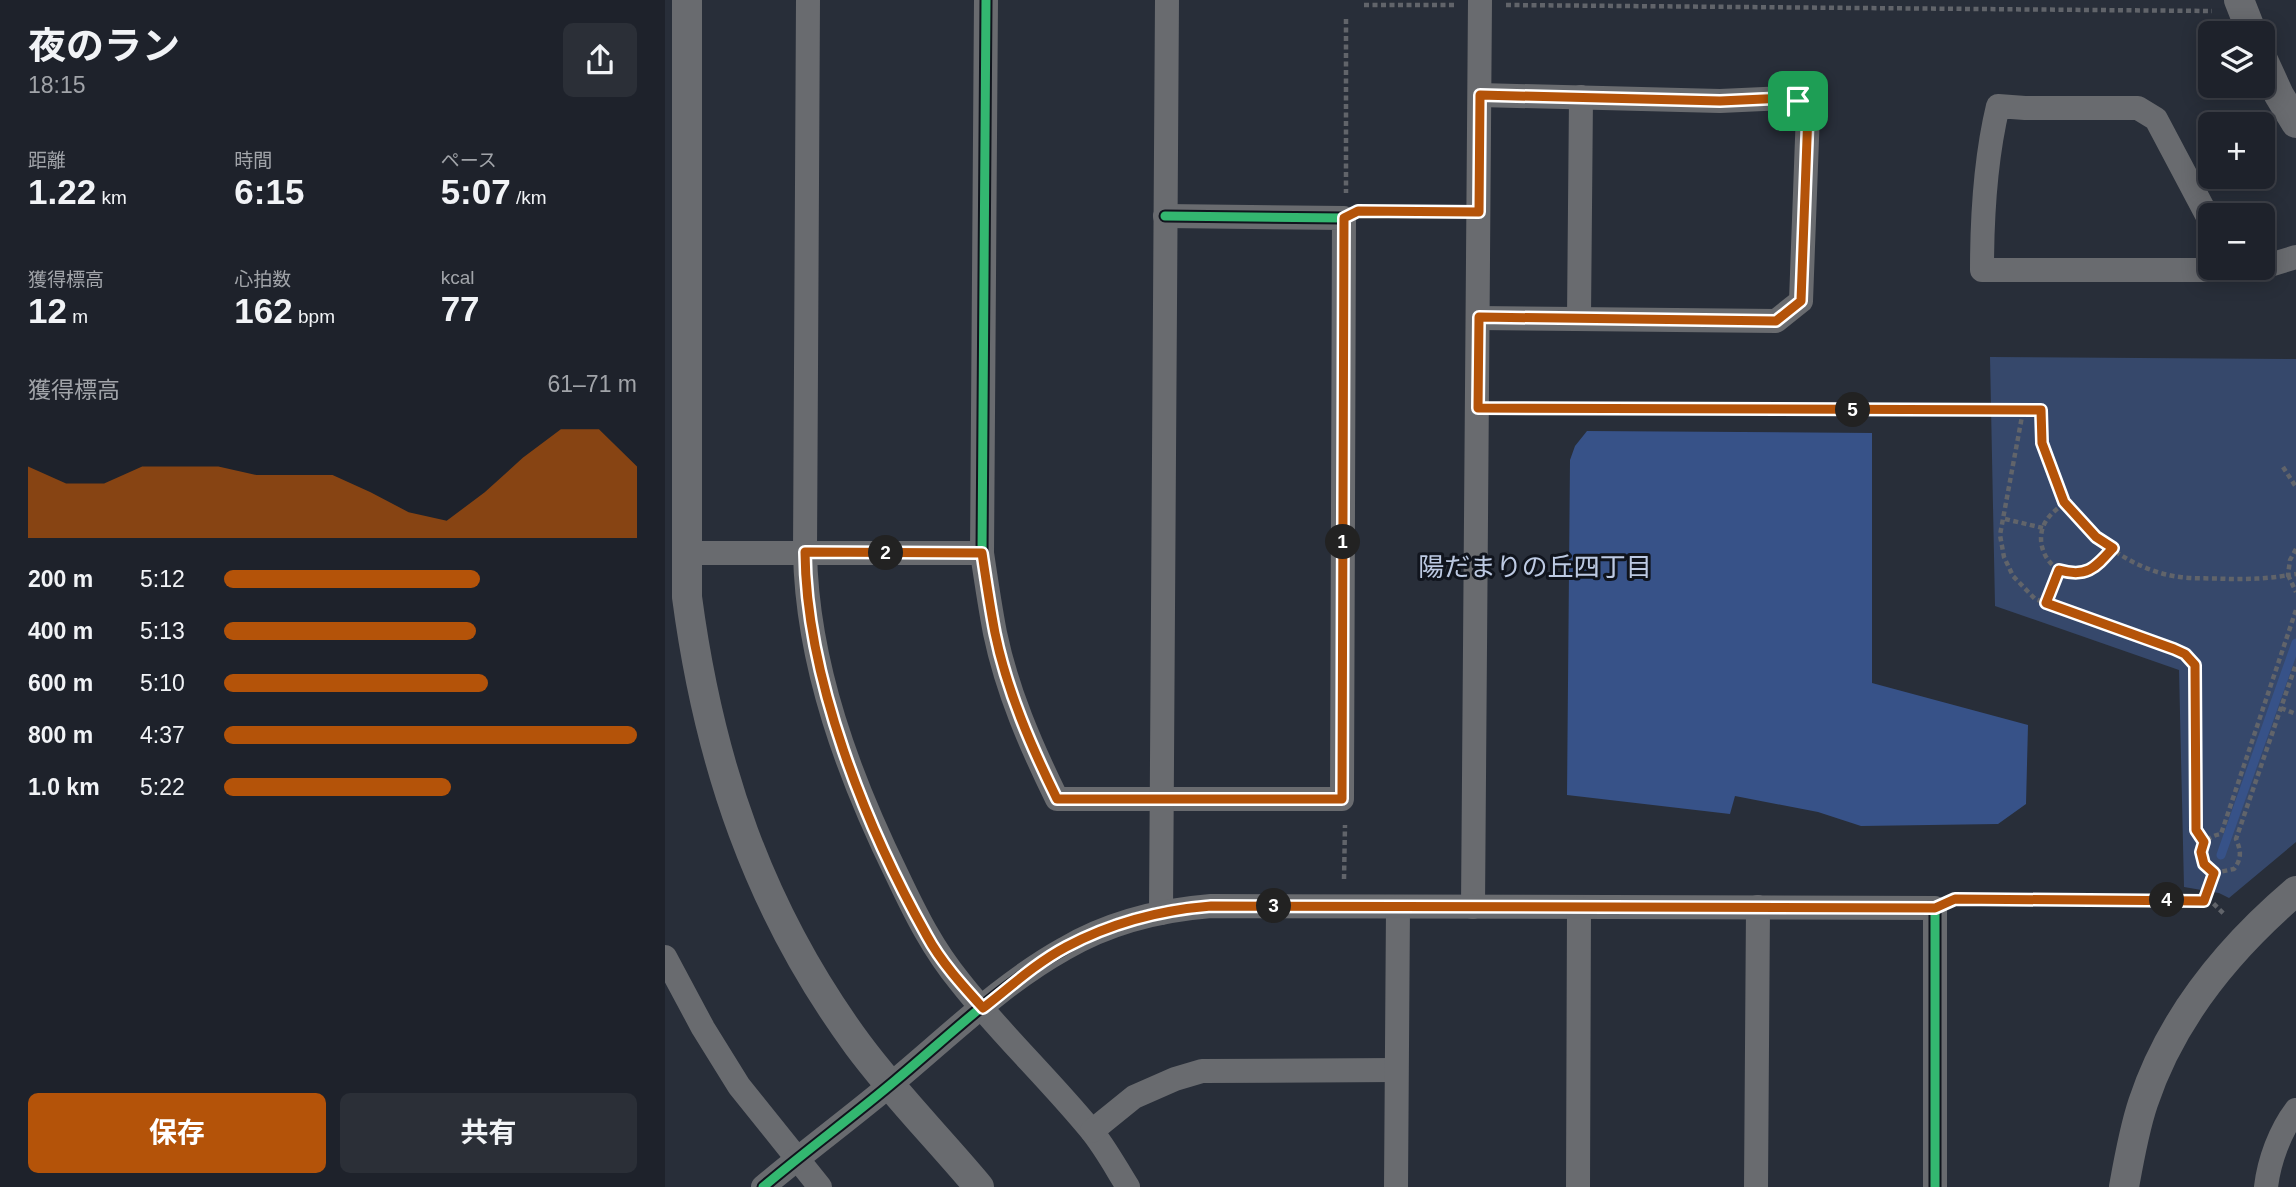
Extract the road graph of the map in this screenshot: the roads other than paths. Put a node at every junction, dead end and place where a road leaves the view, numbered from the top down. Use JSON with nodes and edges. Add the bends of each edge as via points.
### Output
{"nodes":[{"id":1,"x":687,"y":0,"type":"edge"},
{"id":2,"x":808,"y":0,"type":"edge"},
{"id":3,"x":986,"y":0,"type":"edge"},
{"id":4,"x":1167,"y":0,"type":"edge"},
{"id":5,"x":1480,"y":3,"type":"edge"},
{"id":6,"x":2226,"y":5,"type":"edge"},
{"id":7,"x":2241,"y":21,"type":"edge"},
{"id":8,"x":2275,"y":86,"type":"edge"},
{"id":9,"x":1480,"y":95,"type":"junction"},
{"id":10,"x":1581,"y":97,"type":"junction"},
{"id":11,"x":2296,"y":123,"type":"edge"},
{"id":12,"x":676,"y":183,"type":"edge"},
{"id":13,"x":2201,"y":203,"type":"edge"},
{"id":14,"x":1165,"y":216,"type":"junction"},
{"id":15,"x":2296,"y":257,"type":"edge"},
{"id":16,"x":2275,"y":262,"type":"edge"},
{"id":17,"x":2198,"y":268,"type":"edge"},
{"id":18,"x":1479,"y":317,"type":"junction"},
{"id":19,"x":1579,"y":318,"type":"junction"},
{"id":20,"x":805,"y":552,"type":"junction"},
{"id":21,"x":685,"y":553,"type":"junction"},
{"id":22,"x":982,"y":553,"type":"junction"},
{"id":23,"x":1162,"y":800,"type":"junction"},
{"id":24,"x":2296,"y":891,"type":"edge"},
{"id":25,"x":1398,"y":907,"type":"junction"},
{"id":26,"x":1473,"y":907,"type":"junction"},
{"id":27,"x":1758,"y":907,"type":"junction"},
{"id":28,"x":1580,"y":908,"type":"junction"},
{"id":29,"x":1161,"y":913,"type":"junction"},
{"id":30,"x":665,"y":957,"type":"edge"},
{"id":31,"x":983,"y":1008,"type":"junction"},
{"id":32,"x":1396,"y":1070,"type":"junction"},
{"id":33,"x":890,"y":1085,"type":"junction"},
{"id":34,"x":2296,"y":1110,"type":"edge"},
{"id":35,"x":1092,"y":1131,"type":"junction"},
{"id":36,"x":796,"y":1159,"type":"junction"},
{"id":37,"x":763,"y":1187,"type":"edge"},
{"id":38,"x":820,"y":1187,"type":"edge"},
{"id":39,"x":979,"y":1187,"type":"edge"},
{"id":40,"x":1128,"y":1187,"type":"edge"},
{"id":41,"x":1396,"y":1187,"type":"edge"},
{"id":42,"x":1578,"y":1187,"type":"edge"},
{"id":43,"x":1756,"y":1187,"type":"edge"},
{"id":44,"x":1935,"y":1187,"type":"edge"},
{"id":45,"x":2124,"y":1187,"type":"edge"},
{"id":46,"x":2266,"y":1187,"type":"edge"}],
"edges":[{"from":1,"to":12,"type":"street"},
{"from":2,"to":20,"type":"street"},
{"from":3,"to":22,"type":"street"},
{"from":4,"to":14,"type":"street"},
{"from":5,"to":9,"type":"street"},
{"from":6,"to":7,"type":"street"},
{"from":8,"to":11,"type":"street"},
{"from":9,"to":10,"type":"street"},
{"from":9,"to":18,"type":"street"},
{"from":10,"to":19,"type":"street"},
{"from":10,"to":19,"type":"street","via":[[1787,98],[1798,101],[1808,112],[1801,301],[1776,321]]},
{"from":12,"to":21,"type":"street"},
{"from":13,"to":17,"type":"street","via":[[2156,119],[2139,108],[1998,106],[1985,177],[1982,270]]},
{"from":14,"to":23,"type":"street"},
{"from":14,"to":23,"type":"street","via":[[1344,218],[1342,799]]},
{"from":15,"to":16,"type":"street"},
{"from":18,"to":19,"type":"street"},
{"from":18,"to":26,"type":"street"},
{"from":20,"to":21,"type":"street"},
{"from":20,"to":22,"type":"street"},
{"from":20,"to":31,"type":"street","via":[[816,652],[843,747],[877,835],[928,938]]},
{"from":21,"to":33,"type":"street","via":[[702,694],[740,827],[775,909],[811,973]]},
{"from":22,"to":23,"type":"street","via":[[995,634],[1014,699],[1057,799]]},
{"from":23,"to":29,"type":"street"},
{"from":24,"to":45,"type":"street","via":[[2240,942],[2207,981],[2170,1041],[2143,1102]]},
{"from":25,"to":26,"type":"street"},
{"from":25,"to":29,"type":"street","via":[[1211,906]]},
{"from":25,"to":32,"type":"street"},
{"from":26,"to":28,"type":"street"},
{"from":27,"to":28,"type":"street"},
{"from":27,"to":43,"type":"street"},
{"from":27,"to":44,"type":"street","via":[[1935,908]]},
{"from":28,"to":42,"type":"street"},
{"from":29,"to":31,"type":"street","via":[[1098,932],[1065,948]]},
{"from":30,"to":36,"type":"street","via":[[719,1056]]},
{"from":31,"to":33,"type":"street"},
{"from":31,"to":35,"type":"street"},
{"from":32,"to":35,"type":"street","via":[[1202,1071],[1134,1097]]},
{"from":32,"to":41,"type":"street"},
{"from":33,"to":36,"type":"street"},
{"from":33,"to":39,"type":"street"},
{"from":34,"to":46,"type":"street","via":[[2275,1151]]},
{"from":35,"to":40,"type":"street"},
{"from":36,"to":37,"type":"street"},
{"from":36,"to":38,"type":"street"}]}
